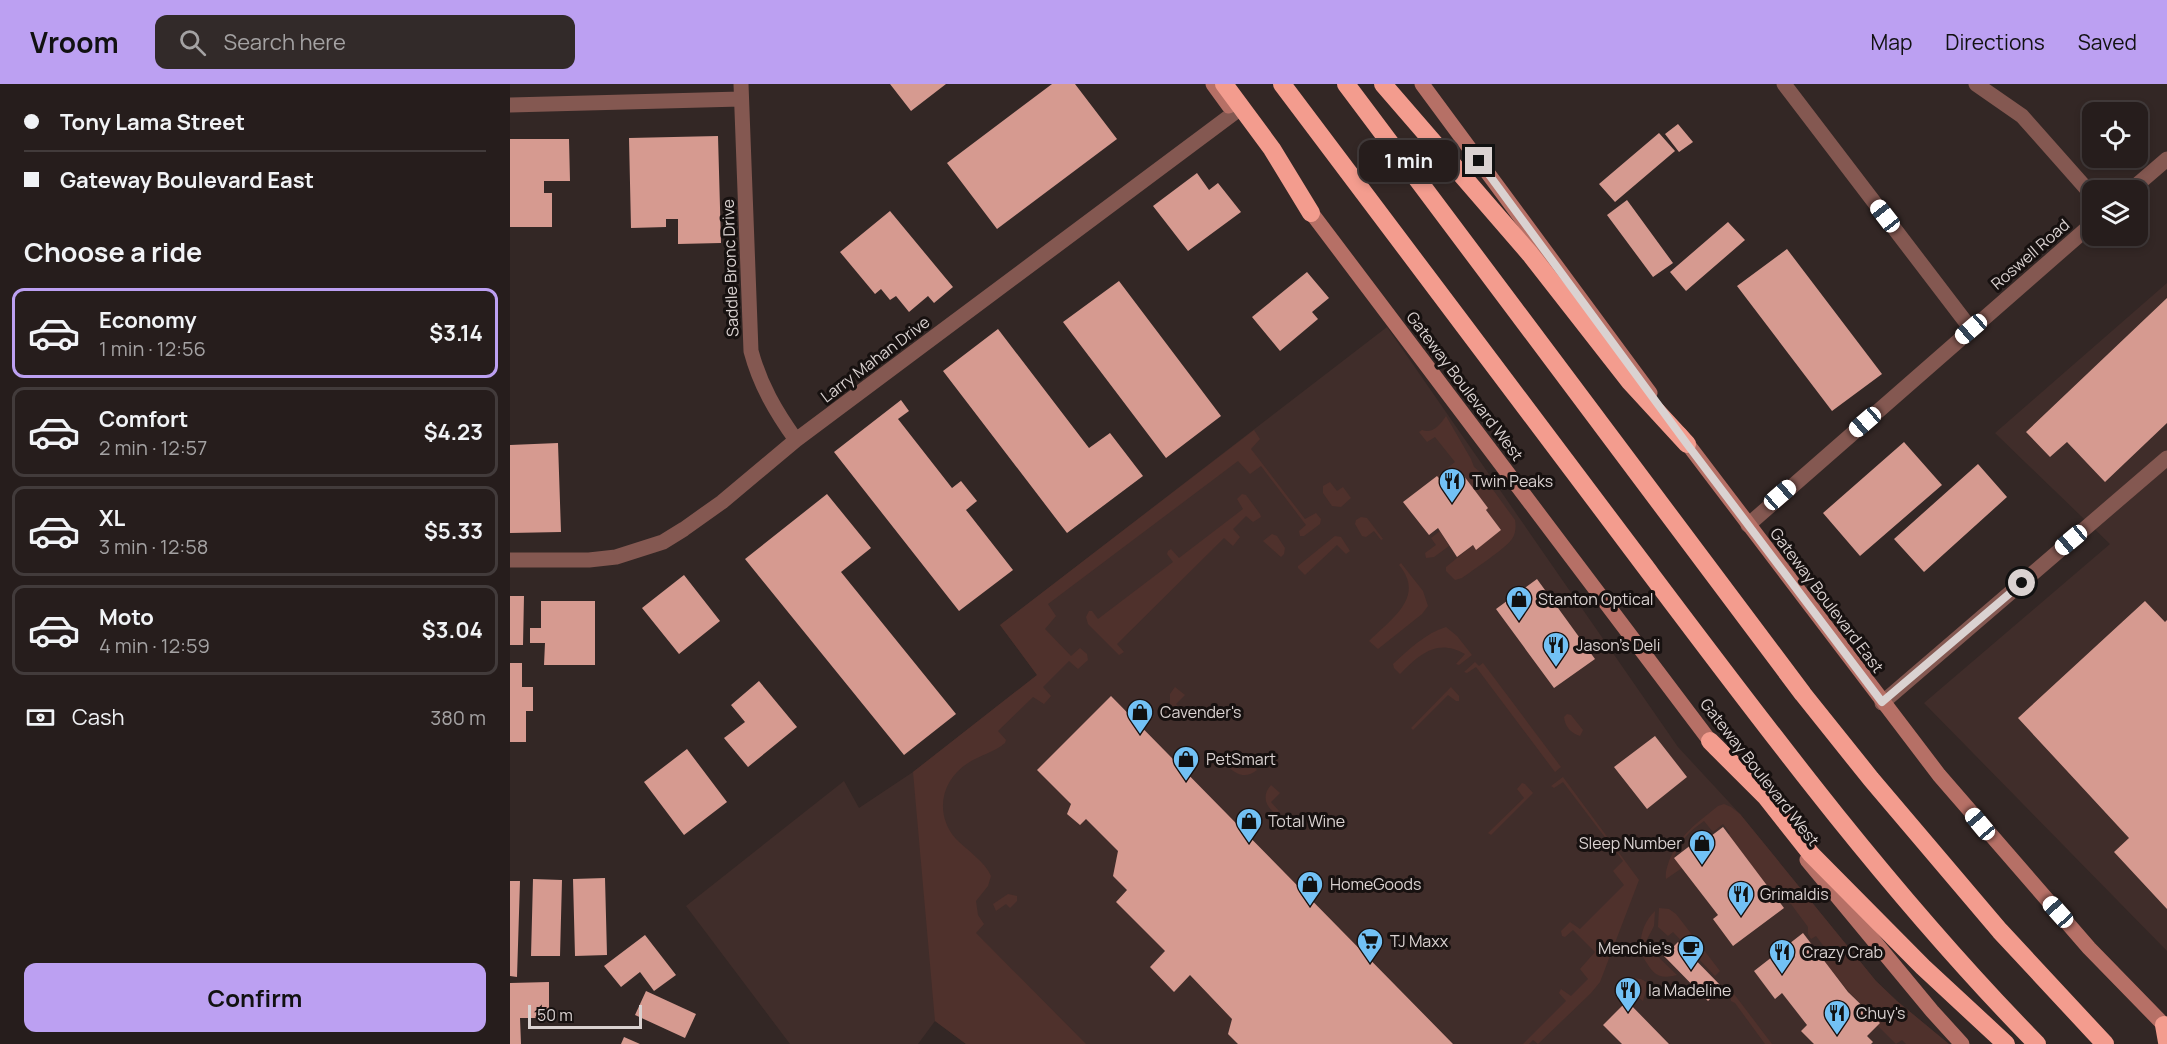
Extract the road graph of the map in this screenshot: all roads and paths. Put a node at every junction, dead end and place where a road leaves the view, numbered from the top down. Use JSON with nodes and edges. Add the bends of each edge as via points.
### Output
{"nodes":[{"id":1,"x":1213,"y":84,"type":"edge"},
{"id":2,"x":1224,"y":84,"type":"edge"},
{"id":3,"x":1282,"y":84,"type":"edge"},
{"id":4,"x":1346,"y":84,"type":"edge"},
{"id":5,"x":1383,"y":84,"type":"edge"},
{"id":6,"x":1422,"y":84,"type":"edge"},
{"id":7,"x":1784,"y":84,"type":"edge"},
{"id":8,"x":1976,"y":84,"type":"edge"},
{"id":9,"x":741,"y":92,"type":"edge"},
{"id":10,"x":510,"y":105,"type":"edge"},
{"id":11,"x":1234,"y":112,"type":"junction"},
{"id":12,"x":2167,"y":159,"type":"edge"},
{"id":13,"x":2143,"y":180,"type":"edge"},
{"id":14,"x":2082,"y":184,"type":"edge"},
{"id":15,"x":1311,"y":213,"type":"junction"},
{"id":16,"x":2082,"y":233,"type":"edge"},
{"id":17,"x":1971,"y":329,"type":"junction"},
{"id":18,"x":796,"y":440,"type":"junction"},
{"id":19,"x":1687,"y":444,"type":"junction"},
{"id":20,"x":2167,"y":458,"type":"edge"},
{"id":21,"x":1748,"y":525,"type":"junction"},
{"id":22,"x":510,"y":560,"type":"edge"},
{"id":23,"x":1882,"y":702,"type":"junction"},
{"id":24,"x":1710,"y":741,"type":"junction"},
{"id":25,"x":2166,"y":1032,"type":"edge"},
{"id":26,"x":1962,"y":1044,"type":"edge"},
{"id":27,"x":2006,"y":1044,"type":"edge"},
{"id":28,"x":2037,"y":1044,"type":"edge"},
{"id":29,"x":2104,"y":1044,"type":"edge"}],
"edges":[{"from":1,"to":11,"type":"main road","name":"Gateway Boulevard West"},
{"from":2,"to":15,"type":"highway","via":[[1272,149]]},
{"from":3,"to":28,"type":"highway","via":[[1854,839]]},
{"from":4,"to":29,"type":"highway","via":[[1810,703],[2000,931]]},
{"from":5,"to":19,"type":"highway","via":[[1530,254],[1630,382]]},
{"from":6,"to":19,"type":"main road","name":"Gateway Boulevard East"},
{"from":7,"to":17,"type":"street"},
{"from":8,"to":14,"type":"street","via":[[2022,116]]},
{"from":9,"to":10,"type":"street"},
{"from":9,"to":18,"type":"street","name":"Saddle Bronc Drive","via":[[751,351],[772,406]]},
{"from":11,"to":15,"type":"main road","name":"Gateway Boulevard West"},
{"from":11,"to":18,"type":"street","name":"Larry Mahan Drive"},
{"from":12,"to":13,"type":"street"},
{"from":15,"to":24,"type":"main road","name":"Gateway Boulevard West"},
{"from":16,"to":17,"type":"street","name":"Roswell Road"},
{"from":17,"to":21,"type":"street","name":"Roswell Road"},
{"from":18,"to":22,"type":"street","name":"Larry Mahan Drive","via":[[722,502],[663,542],[616,557]]},
{"from":19,"to":21,"type":"main road","name":"Gateway Boulevard East"},
{"from":20,"to":23,"type":"street"},
{"from":21,"to":23,"type":"main road","name":"Gateway Boulevard East"},
{"from":23,"to":25,"type":"main road","name":"Gateway Boulevard East","via":[[1980,824]]},
{"from":24,"to":26,"type":"main road","name":"Gateway Boulevard West","via":[[1864,931]]},
{"from":24,"to":27,"type":"highway","via":[[1766,797],[1811,854]]}]}
